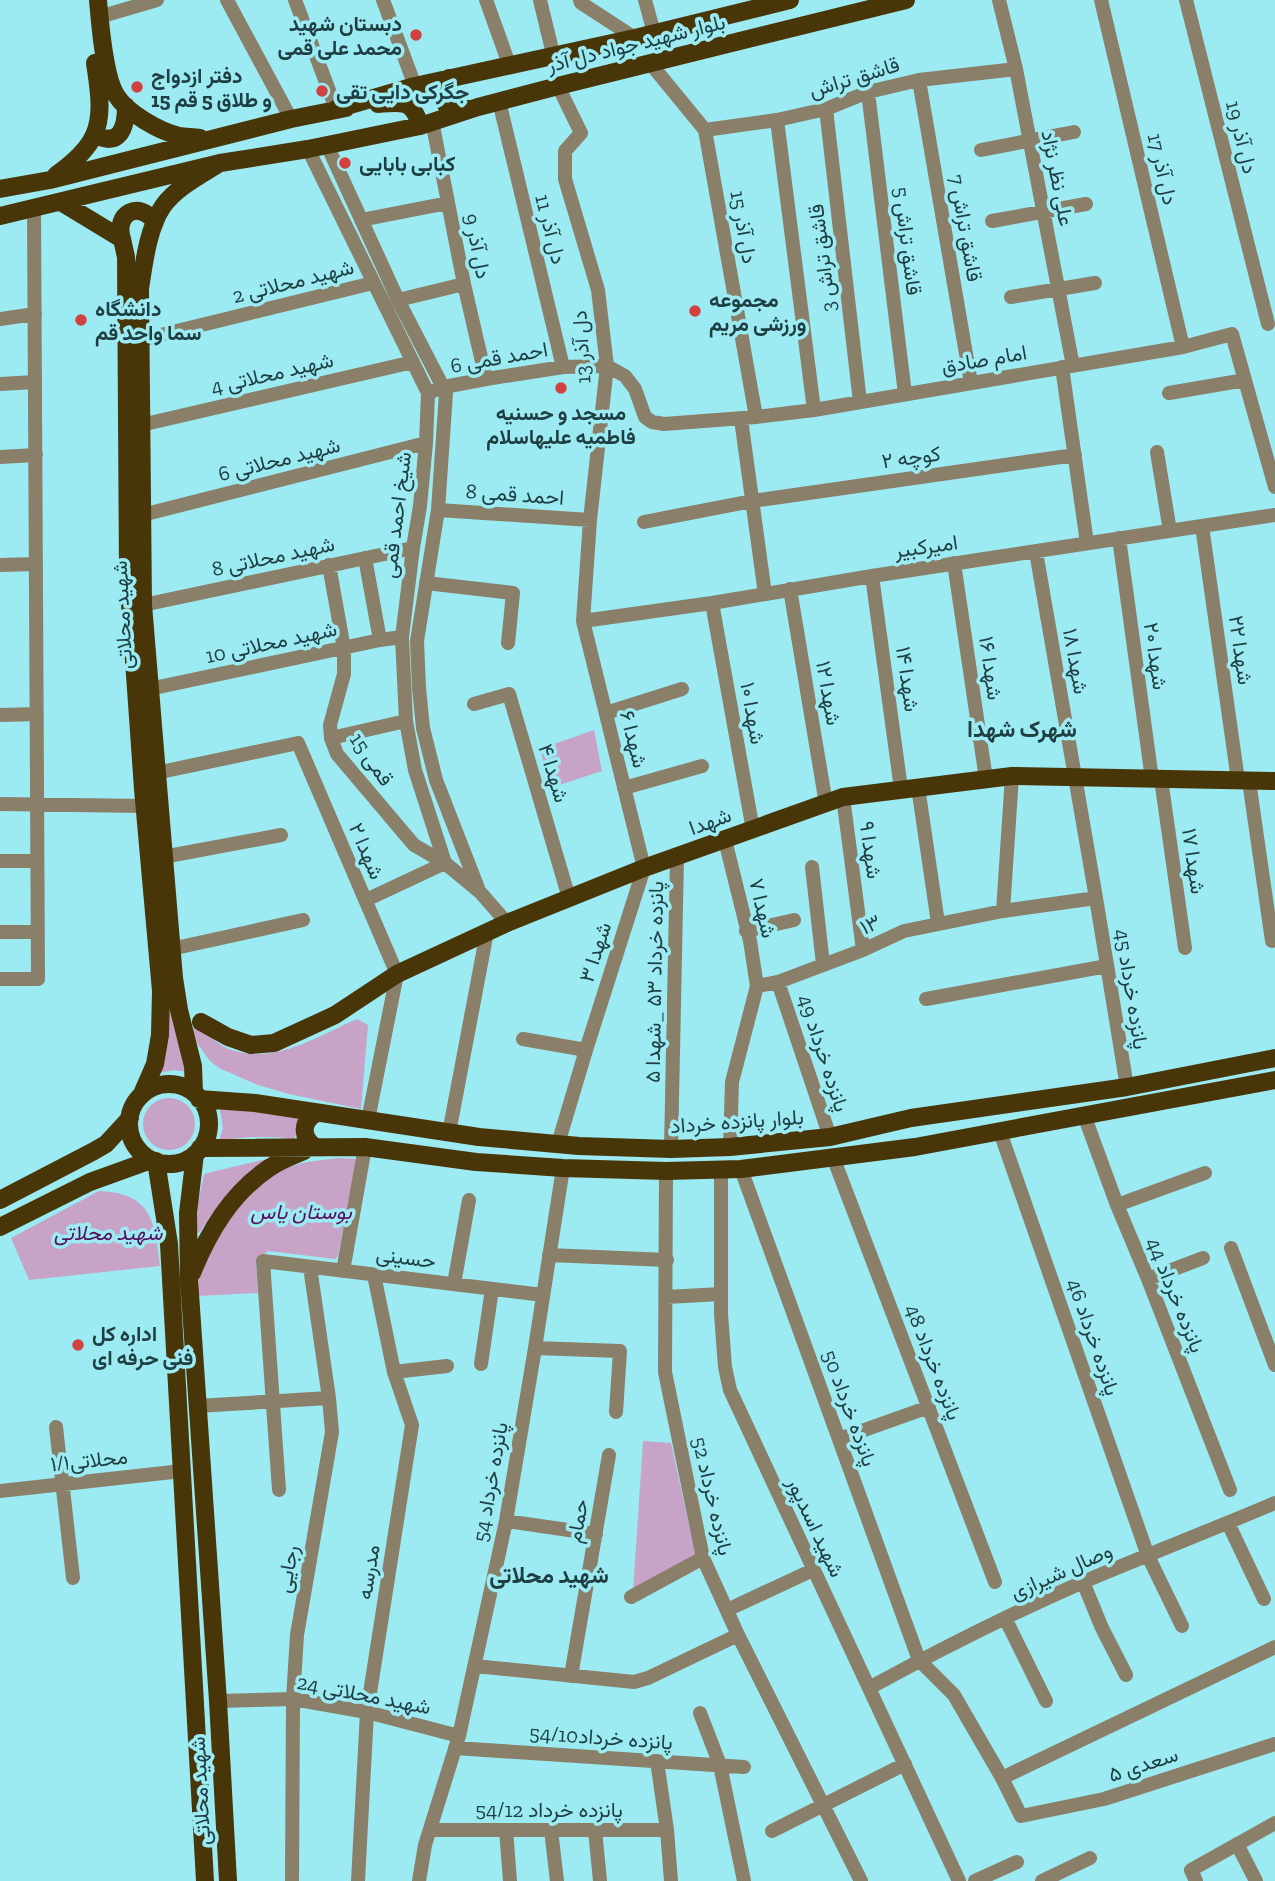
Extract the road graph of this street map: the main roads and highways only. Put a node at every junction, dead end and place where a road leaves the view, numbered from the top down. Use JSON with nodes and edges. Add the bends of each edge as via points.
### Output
{"nodes":[{"id":1,"x":87,"y":0,"type":"edge"},
{"id":2,"x":790,"y":0,"type":"edge"},
{"id":3,"x":905,"y":0,"type":"edge"},
{"id":4,"x":738,"y":6,"type":"edge"},
{"id":5,"x":98,"y":8,"type":"edge"},
{"id":6,"x":449,"y":78,"type":"junction"},
{"id":7,"x":126,"y":106,"type":"junction"},
{"id":8,"x":478,"y":107,"type":"junction"},
{"id":9,"x":336,"y":109,"type":"junction"},
{"id":10,"x":426,"y":123,"type":"junction"},
{"id":11,"x":95,"y":135,"type":"junction"},
{"id":12,"x":214,"y":139,"type":"junction"},
{"id":13,"x":220,"y":163,"type":"junction"},
{"id":14,"x":50,"y":180,"type":"junction"},
{"id":15,"x":0,"y":189,"type":"edge"},
{"id":16,"x":61,"y":202,"type":"junction"},
{"id":17,"x":0,"y":216,"type":"edge"},
{"id":18,"x":155,"y":222,"type":"junction"},
{"id":19,"x":122,"y":239,"type":"junction"},
{"id":20,"x":1275,"y":781,"type":"edge"},
{"id":21,"x":173,"y":978,"type":"junction"},
{"id":22,"x":201,"y":1022,"type":"junction"},
{"id":23,"x":184,"y":1031,"type":"junction"},
{"id":24,"x":1275,"y":1058,"type":"edge"},
{"id":25,"x":1275,"y":1080,"type":"edge"},
{"id":26,"x":141,"y":1096,"type":"junction"},
{"id":27,"x":196,"y":1096,"type":"junction"},
{"id":28,"x":317,"y":1113,"type":"junction"},
{"id":29,"x":130,"y":1118,"type":"junction"},
{"id":30,"x":312,"y":1147,"type":"junction"},
{"id":31,"x":94,"y":1151,"type":"junction"},
{"id":32,"x":197,"y":1151,"type":"junction"},
{"id":33,"x":153,"y":1161,"type":"junction"},
{"id":34,"x":107,"y":1175,"type":"junction"},
{"id":35,"x":0,"y":1200,"type":"edge"},
{"id":36,"x":188,"y":1213,"type":"junction"},
{"id":37,"x":164,"y":1217,"type":"junction"},
{"id":38,"x":0,"y":1227,"type":"edge"},
{"id":39,"x":189,"y":1279,"type":"junction"},
{"id":40,"x":205,"y":1881,"type":"edge"},
{"id":41,"x":228,"y":1881,"type":"edge"}],
"edges":[{"from":1,"to":11,"type":"main road","via":[[98,83]]},
{"from":2,"to":4,"type":"main road","name":"بلوار شهید جواد دل آذر"},
{"from":3,"to":8,"type":"main road","name":"بلوار شهید جواد دل آذر"},
{"from":4,"to":6,"type":"main road","name":"بلوار شهید جواد دل آذر","via":[[635,38]]},
{"from":5,"to":7,"type":"main road","via":[[109,80]]},
{"from":6,"to":8,"type":"main road","via":[[440,88],[447,107]]},
{"from":6,"to":9,"type":"main road","name":"بلوار شهید جواد دل آذر"},
{"from":7,"to":11,"type":"main road","via":[[122,131],[114,138]]},
{"from":7,"to":12,"type":"main road","via":[[177,136]]},
{"from":8,"to":10,"type":"main road","name":"بلوار شهید جواد دل آذر"},
{"from":9,"to":10,"type":"main road","via":[[404,103]]},
{"from":9,"to":12,"type":"main road"},
{"from":10,"to":13,"type":"main road","name":"بلوار شهید جواد دل آذر"},
{"from":11,"to":14,"type":"main road","via":[[84,151]]},
{"from":12,"to":14,"type":"main road"},
{"from":13,"to":16,"type":"main road","name":"بلوار شهید جواد دل آذر"},
{"from":13,"to":18,"type":"main road","name":"شهید محلاتی","via":[[181,188],[163,205]]},
{"from":14,"to":15,"type":"main road"},
{"from":16,"to":17,"type":"main road","name":"بلوار شهید جواد دل آذر"},
{"from":16,"to":19,"type":"main road"},
{"from":18,"to":19,"type":"main road","via":[[139,210],[129,212],[119,229]]},
{"from":18,"to":21,"type":"main road","name":"شهید محلاتی","via":[[140,289],[143,605]]},
{"from":19,"to":26,"type":"main road","name":"شهید محلاتی","via":[[128,288],[128,575],[161,992],[155,1064]]},
{"from":20,"to":22,"type":"main road","name":"شهدا","via":[[1012,776],[843,797],[507,923],[397,974],[335,1015],[274,1043],[251,1045]]},
{"from":21,"to":22,"type":"main road","name":"شهدا"},
{"from":21,"to":23,"type":"main road","name":"شهید محلاتی"},
{"from":22,"to":23,"type":"main road"},
{"from":23,"to":27,"type":"main road","name":"شهید محلاتی"},
{"from":24,"to":28,"type":"main road","name":"بلوار پانزده خرداد","via":[[1127,1087],[911,1118],[830,1137],[730,1147],[558,1144]]},
{"from":25,"to":30,"type":"main road","via":[[915,1147],[741,1169],[563,1168],[365,1147]]},
{"from":26,"to":27,"type":"main road","via":[[167,1084]]},
{"from":26,"to":29,"type":"main road"},
{"from":27,"to":28,"type":"main road","name":"بلوار پانزده خرداد"},
{"from":27,"to":32,"type":"main road","via":[[209,1123]]},
{"from":28,"to":30,"type":"main road","via":[[307,1120],[304,1132]]},
{"from":29,"to":31,"type":"main road"},
{"from":29,"to":33,"type":"main road","via":[[136,1146]]},
{"from":30,"to":32,"type":"main road"},
{"from":30,"to":39,"type":"main road","via":[[271,1166],[233,1199],[215,1224]]},
{"from":31,"to":34,"type":"main road","via":[[105,1157]]},
{"from":31,"to":35,"type":"main road"},
{"from":32,"to":33,"type":"main road","via":[[178,1163]]},
{"from":32,"to":36,"type":"main road","name":"شهید محلاتی"},
{"from":33,"to":34,"type":"main road"},
{"from":33,"to":37,"type":"main road","name":"شهید محلاتی"},
{"from":34,"to":38,"type":"main road"},
{"from":36,"to":37,"type":"main road","via":[[174,1210]]},
{"from":36,"to":39,"type":"main road","name":"شهید محلاتی"},
{"from":37,"to":40,"type":"main road","name":"شهید محلاتی"},
{"from":39,"to":41,"type":"main road","name":"شهید محلاتی"}]}
